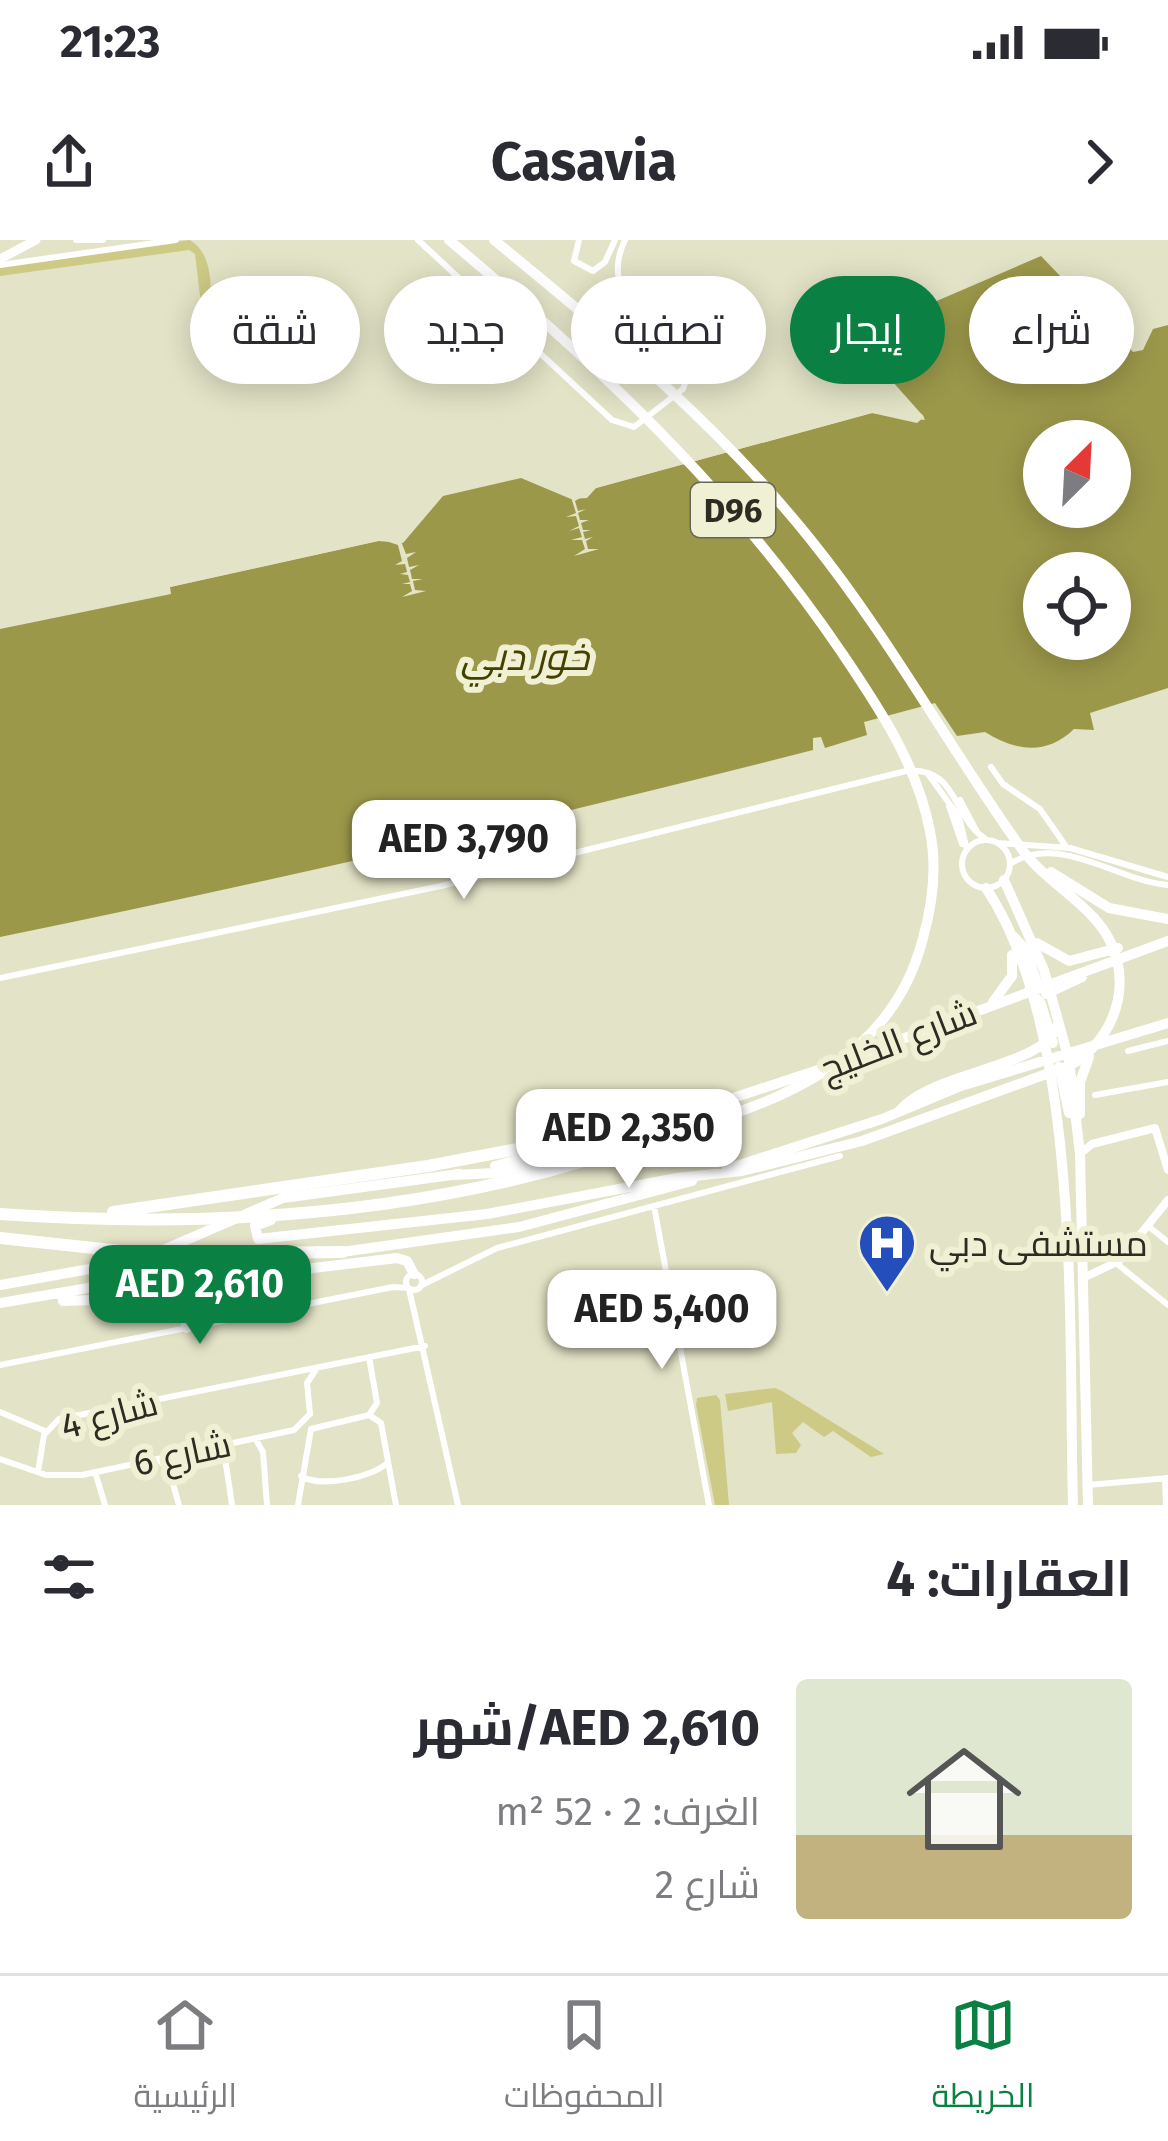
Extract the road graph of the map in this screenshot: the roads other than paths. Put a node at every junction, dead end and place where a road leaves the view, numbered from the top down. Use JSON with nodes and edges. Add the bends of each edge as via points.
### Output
{"nodes":[{"id":1,"x":36,"y":240,"type":"edge"},
{"id":2,"x":76,"y":240,"type":"edge"},
{"id":3,"x":103,"y":240,"type":"edge"},
{"id":4,"x":176,"y":240,"type":"edge"},
{"id":5,"x":418,"y":240,"type":"edge"},
{"id":6,"x":449,"y":240,"type":"edge"},
{"id":7,"x":494,"y":240,"type":"edge"},
{"id":8,"x":579,"y":240,"type":"edge"},
{"id":9,"x":615,"y":240,"type":"edge"},
{"id":10,"x":625,"y":240,"type":"edge"},
{"id":11,"x":0,"y":262,"type":"edge"},
{"id":12,"x":991,"y":767,"type":"dead end"},
{"id":13,"x":920,"y":770,"type":"junction"},
{"id":14,"x":1053,"y":824,"type":"junction"},
{"id":15,"x":1013,"y":836,"type":"junction"},
{"id":16,"x":986,"y":840,"type":"junction"},
{"id":17,"x":998,"y":843,"type":"junction"},
{"id":18,"x":1029,"y":844,"type":"junction"},
{"id":19,"x":1070,"y":848,"type":"junction"},
{"id":20,"x":965,"y":852,"type":"junction"},
{"id":21,"x":1010,"y":864,"type":"junction"},
{"id":22,"x":1004,"y":880,"type":"junction"},
{"id":23,"x":1168,"y":881,"type":"edge"},
{"id":24,"x":986,"y":888,"type":"junction"},
{"id":25,"x":1168,"y":919,"type":"edge"},
{"id":26,"x":1010,"y":934,"type":"junction"},
{"id":27,"x":1031,"y":937,"type":"junction"},
{"id":28,"x":1168,"y":941,"type":"edge"},
{"id":29,"x":1126,"y":953,"type":"junction"},
{"id":30,"x":0,"y":978,"type":"edge"},
{"id":31,"x":1042,"y":992,"type":"junction"},
{"id":32,"x":992,"y":1004,"type":"junction"},
{"id":33,"x":1058,"y":1017,"type":"junction"},
{"id":34,"x":1036,"y":1022,"type":"junction"},
{"id":35,"x":1168,"y":1024,"type":"edge"},
{"id":36,"x":1168,"y":1041,"type":"edge"},
{"id":37,"x":1103,"y":1042,"type":"junction"},
{"id":38,"x":1053,"y":1048,"type":"junction"},
{"id":39,"x":1128,"y":1051,"type":"dead end"},
{"id":40,"x":1168,"y":1082,"type":"edge"},
{"id":41,"x":961,"y":1086,"type":"junction"},
{"id":42,"x":1094,"y":1095,"type":"dead end"},
{"id":43,"x":898,"y":1113,"type":"junction"},
{"id":44,"x":1056,"y":1120,"type":"junction"},
{"id":45,"x":1168,"y":1125,"type":"edge"},
{"id":46,"x":667,"y":1126,"type":"junction"},
{"id":47,"x":1076,"y":1126,"type":"junction"},
{"id":48,"x":1155,"y":1128,"type":"junction"},
{"id":49,"x":1080,"y":1154,"type":"junction"},
{"id":50,"x":840,"y":1156,"type":"dead end"},
{"id":51,"x":1168,"y":1170,"type":"edge"},
{"id":52,"x":711,"y":1174,"type":"junction"},
{"id":53,"x":1168,"y":1200,"type":"edge"},
{"id":54,"x":383,"y":1203,"type":"junction"},
{"id":55,"x":654,"y":1206,"type":"junction"},
{"id":56,"x":643,"y":1209,"type":"junction"},
{"id":57,"x":0,"y":1214,"type":"edge"},
{"id":58,"x":40,"y":1216,"type":"junction"},
{"id":59,"x":1148,"y":1226,"type":"junction"},
{"id":60,"x":655,"y":1232,"type":"junction"},
{"id":61,"x":0,"y":1238,"type":"edge"},
{"id":62,"x":1168,"y":1242,"type":"edge"},
{"id":63,"x":344,"y":1252,"type":"junction"},
{"id":64,"x":1080,"y":1257,"type":"junction"},
{"id":65,"x":234,"y":1261,"type":"junction"},
{"id":66,"x":1116,"y":1263,"type":"junction"},
{"id":67,"x":1099,"y":1267,"type":"junction"},
{"id":68,"x":1080,"y":1281,"type":"junction"},
{"id":69,"x":413,"y":1282,"type":"junction"},
{"id":70,"x":0,"y":1285,"type":"edge"},
{"id":71,"x":237,"y":1287,"type":"junction"},
{"id":72,"x":179,"y":1296,"type":"junction"},
{"id":73,"x":31,"y":1299,"type":"junction"},
{"id":74,"x":0,"y":1303,"type":"edge"},
{"id":75,"x":1168,"y":1305,"type":"edge"},
{"id":76,"x":1067,"y":1312,"type":"junction"},
{"id":77,"x":187,"y":1328,"type":"junction"},
{"id":78,"x":425,"y":1346,"type":"junction"},
{"id":79,"x":369,"y":1357,"type":"junction"},
{"id":80,"x":0,"y":1365,"type":"edge"},
{"id":81,"x":320,"y":1366,"type":"junction"},
{"id":82,"x":1083,"y":1370,"type":"junction"},
{"id":83,"x":294,"y":1372,"type":"junction"},
{"id":84,"x":307,"y":1383,"type":"junction"},
{"id":85,"x":0,"y":1412,"type":"edge"},
{"id":86,"x":310,"y":1414,"type":"junction"},
{"id":87,"x":369,"y":1414,"type":"junction"},
{"id":88,"x":320,"y":1425,"type":"junction"},
{"id":89,"x":294,"y":1430,"type":"junction"},
{"id":90,"x":45,"y":1431,"type":"junction"},
{"id":91,"x":1070,"y":1435,"type":"junction"},
{"id":92,"x":255,"y":1438,"type":"junction"},
{"id":93,"x":305,"y":1442,"type":"junction"},
{"id":94,"x":229,"y":1444,"type":"junction"},
{"id":95,"x":0,"y":1459,"type":"edge"},
{"id":96,"x":156,"y":1459,"type":"junction"},
{"id":97,"x":388,"y":1461,"type":"junction"},
{"id":98,"x":38,"y":1472,"type":"junction"},
{"id":99,"x":95,"y":1472,"type":"junction"},
{"id":100,"x":301,"y":1476,"type":"junction"},
{"id":101,"x":1167,"y":1478,"type":"edge"},
{"id":102,"x":1087,"y":1485,"type":"junction"},
{"id":103,"x":105,"y":1505,"type":"edge"},
{"id":104,"x":179,"y":1505,"type":"edge"},
{"id":105,"x":232,"y":1505,"type":"edge"},
{"id":106,"x":267,"y":1505,"type":"edge"},
{"id":107,"x":298,"y":1505,"type":"edge"},
{"id":108,"x":396,"y":1505,"type":"edge"},
{"id":109,"x":458,"y":1505,"type":"edge"},
{"id":110,"x":709,"y":1505,"type":"edge"},
{"id":111,"x":1076,"y":1505,"type":"edge"},
{"id":112,"x":1166,"y":1505,"type":"edge"}],
"edges":[{"from":1,"to":11,"type":"main road"},
{"from":2,"to":3,"type":"street"},
{"from":4,"to":11,"type":"street"},
{"from":5,"to":10,"type":"street","via":[[626,427],[641,425],[682,389],[690,369],[622,293],[616,270]]},
{"from":6,"to":46,"type":"main road","number":"D96","via":[[565,337],[696,466],[805,601],[892,732],[931,832],[929,915],[898,999],[848,1058],[771,1101]]},
{"from":7,"to":15,"type":"main road","number":"D96","via":[[680,397],[749,467],[890,647]]},
{"from":8,"to":9,"type":"street","via":[[574,261],[593,271]]},
{"from":12,"to":14,"type":"street"},
{"from":13,"to":16,"type":"street","via":[[943,780]]},
{"from":13,"to":20,"type":"street","via":[[947,796]]},
{"from":13,"to":30,"type":"street","via":[[406,895]]},
{"from":14,"to":18,"type":"street"},
{"from":14,"to":19,"type":"street"},
{"from":15,"to":25,"type":"main road","via":[[1099,904]]},
{"from":15,"to":52,"type":"main road","via":[[1104,929],[1117,961],[1118,997],[1107,1030],[1078,1060],[847,1146]]},
{"from":16,"to":17,"type":"street"},
{"from":16,"to":20,"type":"street"},
{"from":17,"to":18,"type":"street"},
{"from":17,"to":21,"type":"street"},
{"from":18,"to":19,"type":"street"},
{"from":19,"to":23,"type":"street"},
{"from":20,"to":24,"type":"street","via":[[966,877]]},
{"from":21,"to":22,"type":"street"},
{"from":21,"to":23,"type":"street","via":[[1031,853],[1060,855]]},
{"from":22,"to":24,"type":"street"},
{"from":22,"to":27,"type":"main road"},
{"from":24,"to":26,"type":"main road"},
{"from":26,"to":31,"type":"main road"},
{"from":26,"to":32,"type":"main road","via":[[1014,970]]},
{"from":27,"to":29,"type":"main road","via":[[1063,960],[1114,948]]},
{"from":27,"to":31,"type":"main road"},
{"from":28,"to":29,"type":"main road","name":"شارع الخليج"},
{"from":29,"to":31,"type":"main road","name":"شارع الخليج"},
{"from":31,"to":32,"type":"main road","name":"شارع الخليج"},
{"from":31,"to":33,"type":"main road"},
{"from":31,"to":34,"type":"main road"},
{"from":31,"to":34,"type":"main road"},
{"from":31,"to":38,"type":"main road"},
{"from":32,"to":46,"type":"main road","name":"شارع الخليج"},
{"from":33,"to":38,"type":"main road"},
{"from":33,"to":38,"type":"main road"},
{"from":34,"to":38,"type":"main road"},
{"from":35,"to":37,"type":"main road","name":"شارع الخليج"},
{"from":36,"to":39,"type":"street"},
{"from":37,"to":38,"type":"main road","name":"شارع الخليج"},
{"from":37,"to":47,"type":"main road","via":[[1081,1074]]},
{"from":38,"to":41,"type":"main road","name":"شارع الخليج"},
{"from":38,"to":43,"type":"main road","via":[[921,1092]]},
{"from":38,"to":44,"type":"main road"},
{"from":38,"to":47,"type":"main road"},
{"from":40,"to":42,"type":"street"},
{"from":41,"to":43,"type":"main road","name":"شارع الخليج"},
{"from":41,"to":44,"type":"main road","via":[[1023,1078],[1041,1091]]},
{"from":43,"to":52,"type":"main road","name":"شارع الخليج"},
{"from":44,"to":76,"type":"main road"},
{"from":45,"to":48,"type":"street"},
{"from":46,"to":54,"type":"highway","via":[[516,1182]]},
{"from":46,"to":58,"type":"highway","via":[[239,1195]]},
{"from":46,"to":70,"type":"main road","via":[[495,1173],[283,1198],[140,1260]]},
{"from":47,"to":49,"type":"main road"},
{"from":48,"to":49,"type":"street"},
{"from":48,"to":51,"type":"street"},
{"from":49,"to":64,"type":"main road"},
{"from":50,"to":55,"type":"street"},
{"from":52,"to":54,"type":"main road","via":[[487,1214],[267,1241],[254,1234],[261,1220]]},
{"from":52,"to":63,"type":"main road","name":"شارع الخليج","via":[[535,1223]]},
{"from":53,"to":59,"type":"street"},
{"from":54,"to":58,"type":"highway","via":[[221,1217]]},
{"from":55,"to":56,"type":"street"},
{"from":55,"to":60,"type":"street"},
{"from":56,"to":60,"type":"street"},
{"from":56,"to":69,"type":"street","via":[[497,1248]]},
{"from":57,"to":58,"type":"highway"},
{"from":59,"to":62,"type":"street"},
{"from":59,"to":66,"type":"street"},
{"from":60,"to":110,"type":"street"},
{"from":61,"to":63,"type":"highway","via":[[149,1254]]},
{"from":63,"to":65,"type":"main road","name":"شارع الخليج"},
{"from":64,"to":67,"type":"street"},
{"from":64,"to":68,"type":"main road"},
{"from":65,"to":71,"type":"main road","via":[[204,1274],[201,1284],[211,1293]]},
{"from":65,"to":73,"type":"main road","name":"شارع الخليج"},
{"from":66,"to":67,"type":"street"},
{"from":66,"to":75,"type":"street"},
{"from":67,"to":68,"type":"street"},
{"from":68,"to":82,"type":"main road"},
{"from":69,"to":71,"type":"main road","via":[[402,1263],[385,1261],[304,1269]]},
{"from":69,"to":77,"type":"street"},
{"from":69,"to":78,"type":"street"},
{"from":71,"to":72,"type":"main road"},
{"from":72,"to":73,"type":"main road"},
{"from":72,"to":77,"type":"main road"},
{"from":73,"to":74,"type":"main road","name":"شارع الخليج"},
{"from":76,"to":82,"type":"main road","via":[[1075,1368]]},
{"from":76,"to":91,"type":"main road"},
{"from":77,"to":80,"type":"street"},
{"from":78,"to":79,"type":"street","name":"شارع 4"},
{"from":78,"to":109,"type":"street"},
{"from":79,"to":81,"type":"street","name":"شارع 4"},
{"from":79,"to":87,"type":"street","via":[[377,1403]]},
{"from":81,"to":83,"type":"street","name":"شارع 4"},
{"from":81,"to":84,"type":"street"},
{"from":82,"to":102,"type":"main road"},
{"from":83,"to":84,"type":"street"},
{"from":83,"to":90,"type":"street","name":"شارع 4","via":[[59,1419]]},
{"from":84,"to":86,"type":"street"},
{"from":85,"to":90,"type":"street"},
{"from":86,"to":88,"type":"street"},
{"from":86,"to":89,"type":"street"},
{"from":87,"to":88,"type":"street"},
{"from":87,"to":97,"type":"street","via":[[381,1423]]},
{"from":88,"to":93,"type":"street"},
{"from":89,"to":92,"type":"street","name":"شارع 6"},
{"from":89,"to":93,"type":"street"},
{"from":90,"to":98,"type":"street","name":"شارع 4"},
{"from":91,"to":111,"type":"main road"},
{"from":91,"to":111,"type":"main road"},
{"from":92,"to":94,"type":"street","name":"شارع 6"},
{"from":92,"to":106,"type":"street"},
{"from":93,"to":100,"type":"street"},
{"from":94,"to":96,"type":"street","name":"شارع 6"},
{"from":94,"to":105,"type":"street"},
{"from":95,"to":98,"type":"street","name":"شارع 6"},
{"from":96,"to":99,"type":"street","name":"شارع 6"},
{"from":96,"to":104,"type":"street","via":[[169,1470]]},
{"from":97,"to":100,"type":"street","via":[[379,1471],[311,1482]]},
{"from":97,"to":108,"type":"street"},
{"from":98,"to":99,"type":"street","name":"شارع 6"},
{"from":99,"to":103,"type":"street"},
{"from":100,"to":107,"type":"street"},
{"from":101,"to":102,"type":"street"},
{"from":101,"to":112,"type":"street"},
{"from":102,"to":111,"type":"main road"}]}
